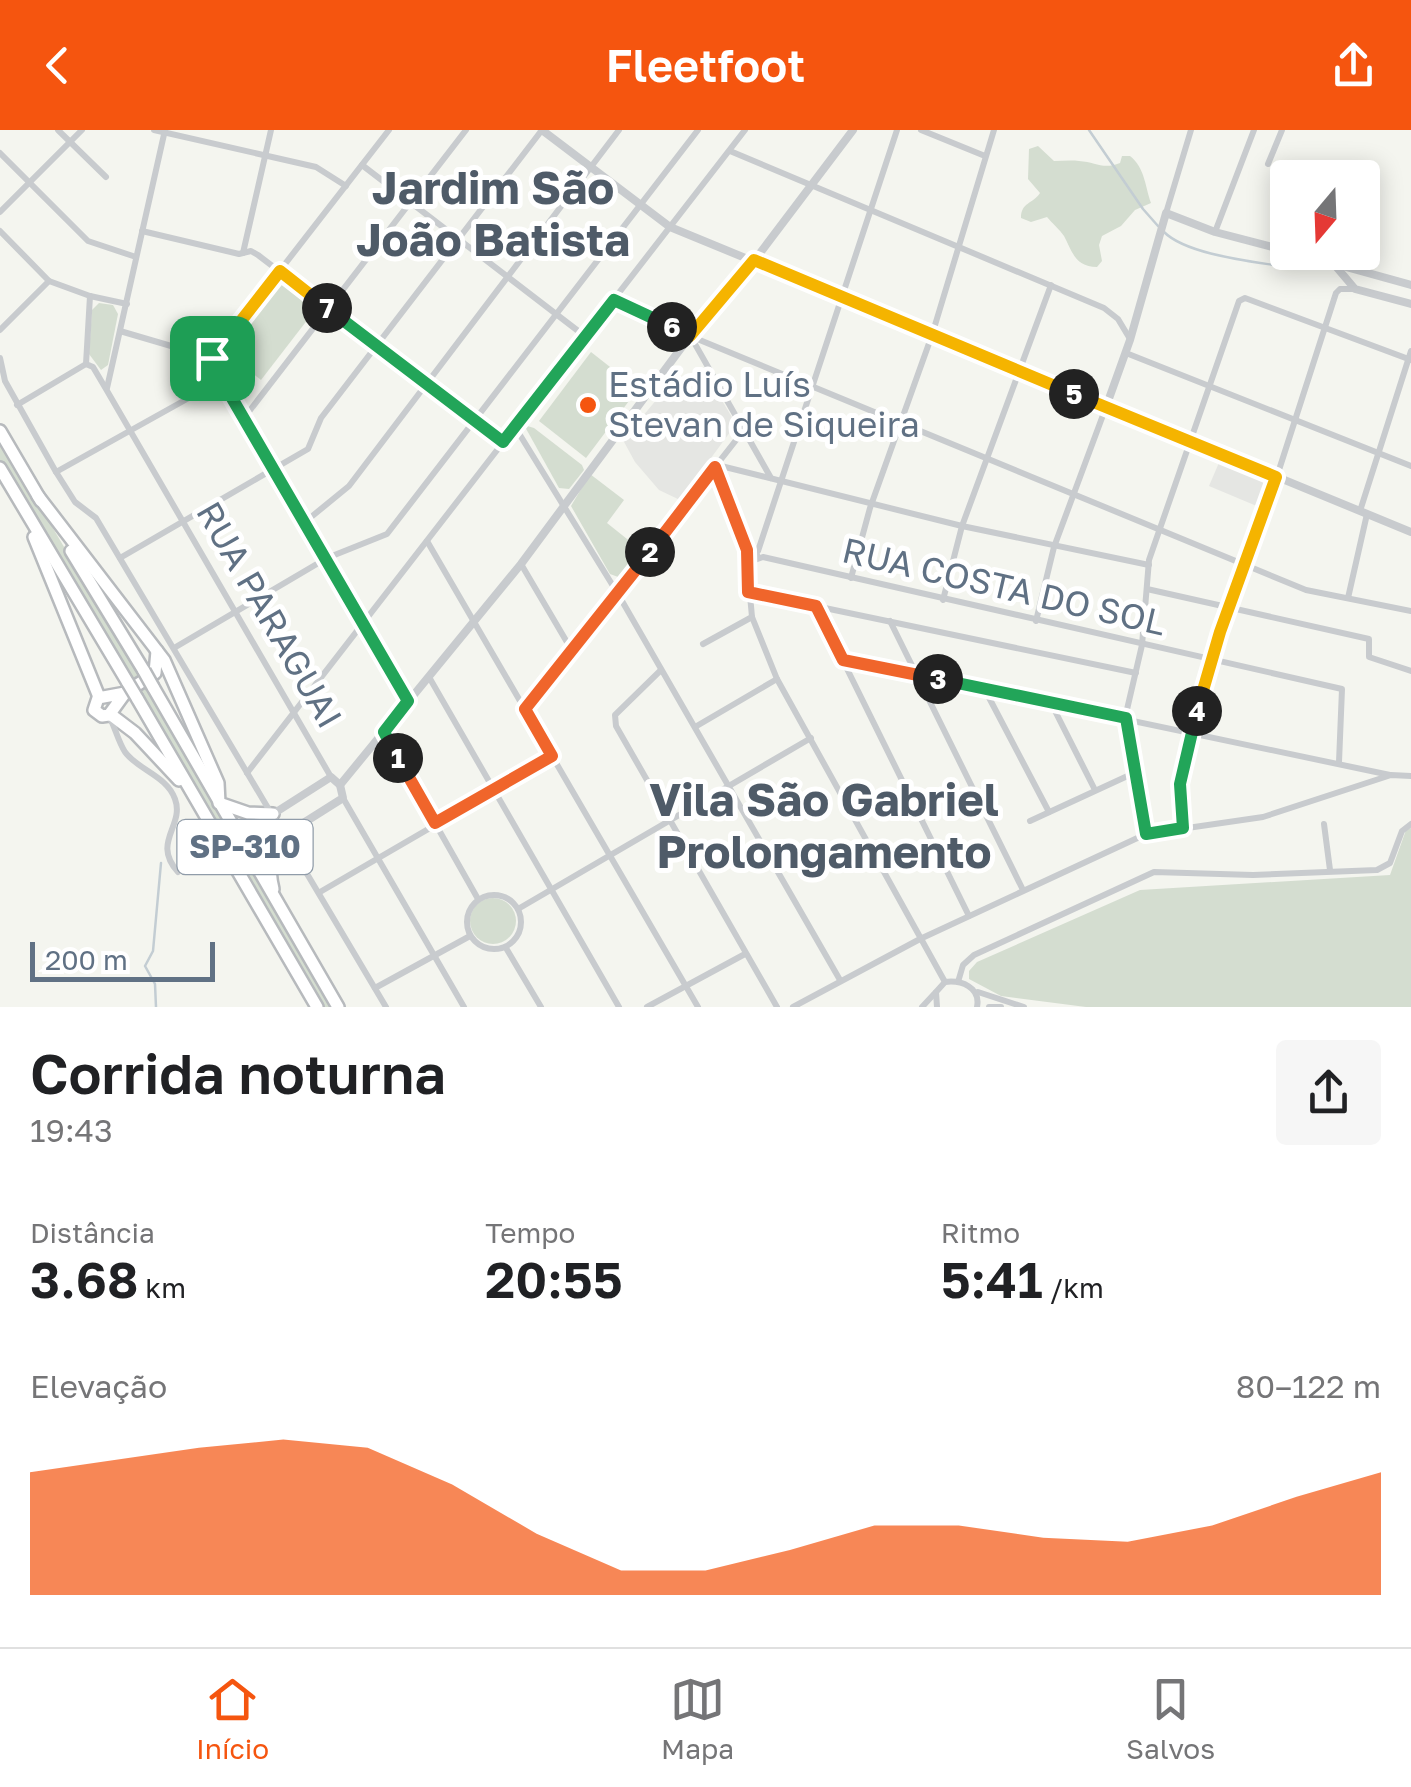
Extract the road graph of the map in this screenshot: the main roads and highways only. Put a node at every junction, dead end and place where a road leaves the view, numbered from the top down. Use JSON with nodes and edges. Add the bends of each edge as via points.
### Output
{"nodes":[{"id":1,"x":0,"y":431,"type":"edge"},
{"id":2,"x":0,"y":468,"type":"edge"},
{"id":3,"x":38,"y":496,"type":"junction"},
{"id":4,"x":19,"y":500,"type":"junction"},
{"id":5,"x":157,"y":649,"type":"junction"},
{"id":6,"x":150,"y":677,"type":"junction"},
{"id":7,"x":173,"y":680,"type":"junction"},
{"id":8,"x":130,"y":692,"type":"junction"},
{"id":9,"x":100,"y":697,"type":"junction"},
{"id":10,"x":109,"y":714,"type":"junction"},
{"id":11,"x":219,"y":803,"type":"junction"},
{"id":12,"x":273,"y":814,"type":"road end"},
{"id":13,"x":286,"y":834,"type":"road end"},
{"id":14,"x":217,"y":838,"type":"junction"},
{"id":15,"x":285,"y":916,"type":"junction"},
{"id":16,"x":317,"y":1007,"type":"edge"},
{"id":17,"x":338,"y":1007,"type":"edge"}],
"edges":[{"from":1,"to":3,"type":"highway","number":"SP-310"},
{"from":2,"to":4,"type":"highway","number":"SP-310"},
{"from":3,"to":5,"type":"highway"},
{"from":3,"to":6,"type":"highway","number":"SP-310"},
{"from":4,"to":8,"type":"highway","number":"SP-310"},
{"from":4,"to":9,"type":"highway"},
{"from":5,"to":6,"type":"highway"},
{"from":5,"to":7,"type":"highway"},
{"from":6,"to":7,"type":"highway","via":[[161,672]]},
{"from":6,"to":8,"type":"highway"},
{"from":6,"to":11,"type":"highway","number":"SP-310"},
{"from":7,"to":11,"type":"highway","via":[[218,783]]},
{"from":8,"to":9,"type":"highway"},
{"from":8,"to":10,"type":"highway"},
{"from":8,"to":14,"type":"highway","number":"SP-310"},
{"from":9,"to":10,"type":"highway","via":[[94,710]]},
{"from":10,"to":14,"type":"highway","via":[[179,780]]},
{"from":11,"to":12,"type":"highway"},
{"from":11,"to":15,"type":"highway","number":"SP-310"},
{"from":13,"to":15,"type":"highway","via":[[276,844],[270,875]]},
{"from":14,"to":16,"type":"highway","number":"SP-310"},
{"from":15,"to":17,"type":"highway","number":"SP-310"}]}
